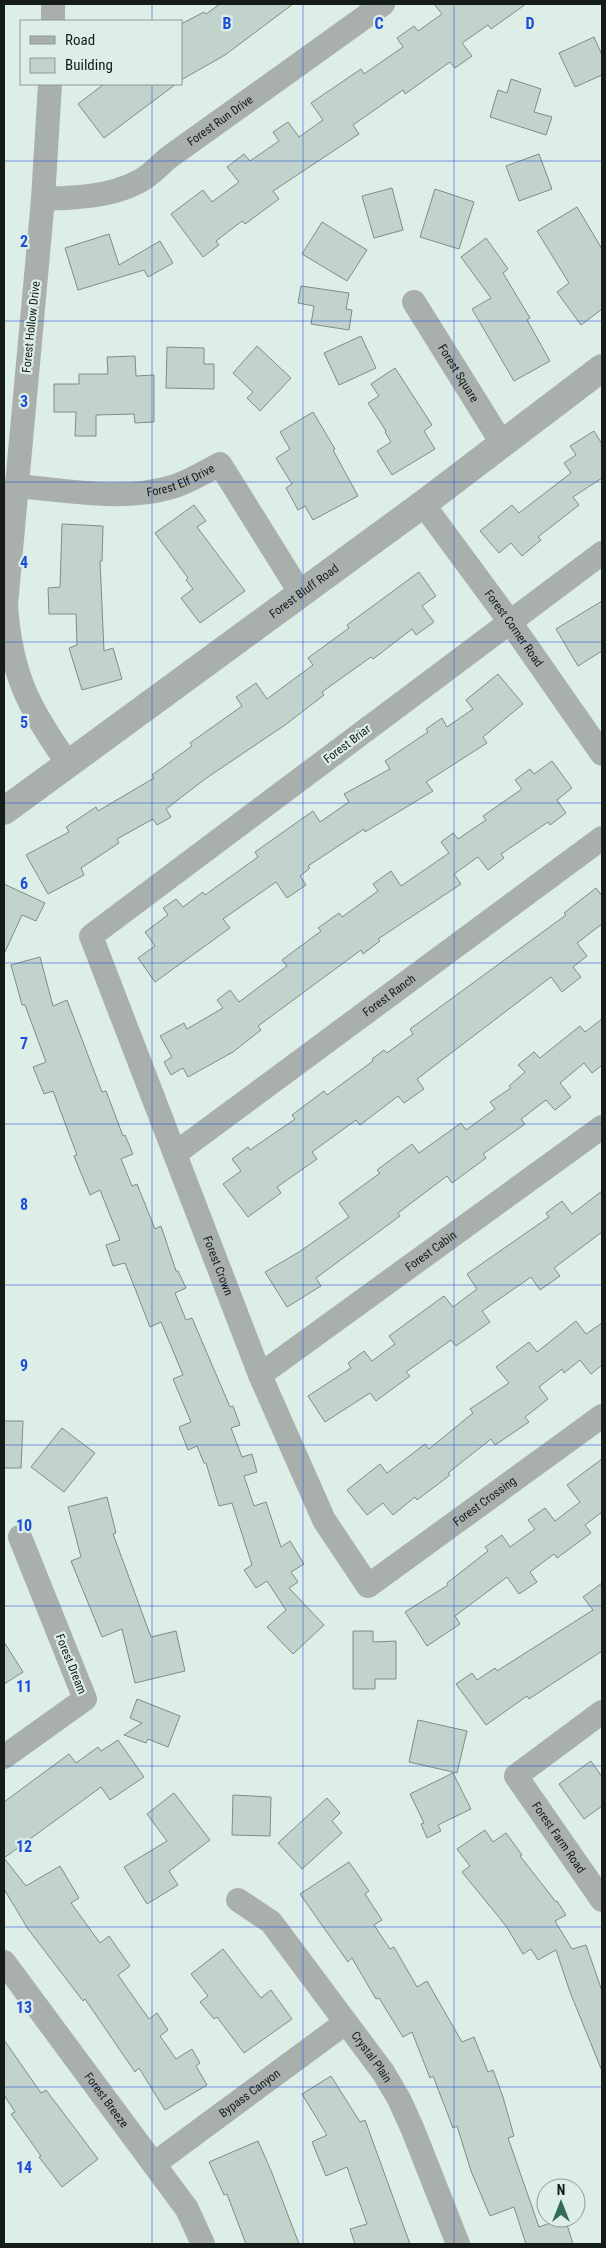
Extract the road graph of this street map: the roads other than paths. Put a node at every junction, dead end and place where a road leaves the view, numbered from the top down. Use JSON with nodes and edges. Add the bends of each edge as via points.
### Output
{"nodes":[{"id":1,"x":53,"y":4,"type":"edge"},
{"id":2,"x":383,"y":4,"type":"edge"},
{"id":3,"x":53,"y":20,"type":"edge"},
{"id":4,"x":50,"y":85,"type":"edge"},
{"id":5,"x":43,"y":200,"type":"junction"},
{"id":6,"x":414,"y":302,"type":"dead end"},
{"id":7,"x":602,"y":368,"type":"edge"},
{"id":8,"x":503,"y":445,"type":"junction"},
{"id":9,"x":15,"y":486,"type":"junction"},
{"id":10,"x":423,"y":504,"type":"junction"},
{"id":11,"x":602,"y":552,"type":"edge"},
{"id":12,"x":301,"y":594,"type":"junction"},
{"id":13,"x":510,"y":622,"type":"junction"},
{"id":14,"x":602,"y":754,"type":"edge"},
{"id":15,"x":68,"y":765,"type":"junction"},
{"id":16,"x":4,"y":811,"type":"edge"},
{"id":17,"x":602,"y":838,"type":"edge"},
{"id":18,"x":92,"y":936,"type":"joint"},
{"id":19,"x":602,"y":1127,"type":"edge"},
{"id":20,"x":176,"y":1153,"type":"junction"},
{"id":21,"x":260,"y":1375,"type":"junction"},
{"id":22,"x":602,"y":1416,"type":"edge"},
{"id":23,"x":20,"y":1537,"type":"dead end"},
{"id":24,"x":368,"y":1586,"type":"joint"},
{"id":25,"x":602,"y":1712,"type":"edge"},
{"id":26,"x":4,"y":1757,"type":"edge"},
{"id":27,"x":238,"y":1900,"type":"dead end"},
{"id":28,"x":602,"y":1900,"type":"edge"},
{"id":29,"x":4,"y":1962,"type":"edge"},
{"id":30,"x":345,"y":2023,"type":"junction"},
{"id":31,"x":154,"y":2164,"type":"junction"},
{"id":32,"x":203,"y":2244,"type":"edge"},
{"id":33,"x":458,"y":2244,"type":"edge"}],
"edges":[{"from":1,"to":3,"type":"street"},
{"from":2,"to":5,"type":"street","name":"Forest Run Drive","via":[[139,182],[114,192]]},
{"from":4,"to":5,"type":"street","name":"Forest Hollow Drive"},
{"from":5,"to":9,"type":"street","name":"Forest Hollow Drive"},
{"from":6,"to":8,"type":"street","name":"Forest Square"},
{"from":7,"to":8,"type":"street","name":"Forest Bluff Road"},
{"from":8,"to":10,"type":"street","name":"Forest Bluff Road"},
{"from":9,"to":12,"type":"street","name":"Forest Elf Drive","via":[[134,494],[171,488],[220,464]]},
{"from":9,"to":15,"type":"street","name":"Forest Hollow Drive","via":[[6,605],[12,655],[28,703]]},
{"from":10,"to":12,"type":"street","name":"Forest Bluff Road"},
{"from":10,"to":13,"type":"street","name":"Forest Corner Road"},
{"from":11,"to":13,"type":"street","name":"Forest Briar"},
{"from":12,"to":15,"type":"street","name":"Forest Bluff Road"},
{"from":13,"to":14,"type":"street","name":"Forest Corner Road"},
{"from":13,"to":18,"type":"street","name":"Forest Briar"},
{"from":15,"to":16,"type":"street","name":"Forest Bluff Road"},
{"from":17,"to":20,"type":"street","name":"Forest Ranch"},
{"from":18,"to":20,"type":"street","name":"Forest Crown"},
{"from":19,"to":21,"type":"street","name":"Forest Cabin"},
{"from":20,"to":21,"type":"street","name":"Forest Crown"},
{"from":21,"to":24,"type":"street","name":"Forest Crown","via":[[324,1520]]},
{"from":22,"to":24,"type":"street","name":"Forest Crossing"},
{"from":23,"to":26,"type":"street","name":"Forest Dream","via":[[85,1699]]},
{"from":25,"to":28,"type":"street","name":"Forest Farm Road","via":[[516,1776]]},
{"from":27,"to":30,"type":"street","name":"Crystal Plain","via":[[271,1922]]},
{"from":29,"to":31,"type":"street","name":"Forest Breeze"},
{"from":30,"to":31,"type":"street","name":"Bypass Canyon"},
{"from":30,"to":33,"type":"street","name":"Crystal Plain","via":[[383,2072],[399,2100]]},
{"from":31,"to":32,"type":"street","name":"Forest Breeze","via":[[187,2209]]}]}
